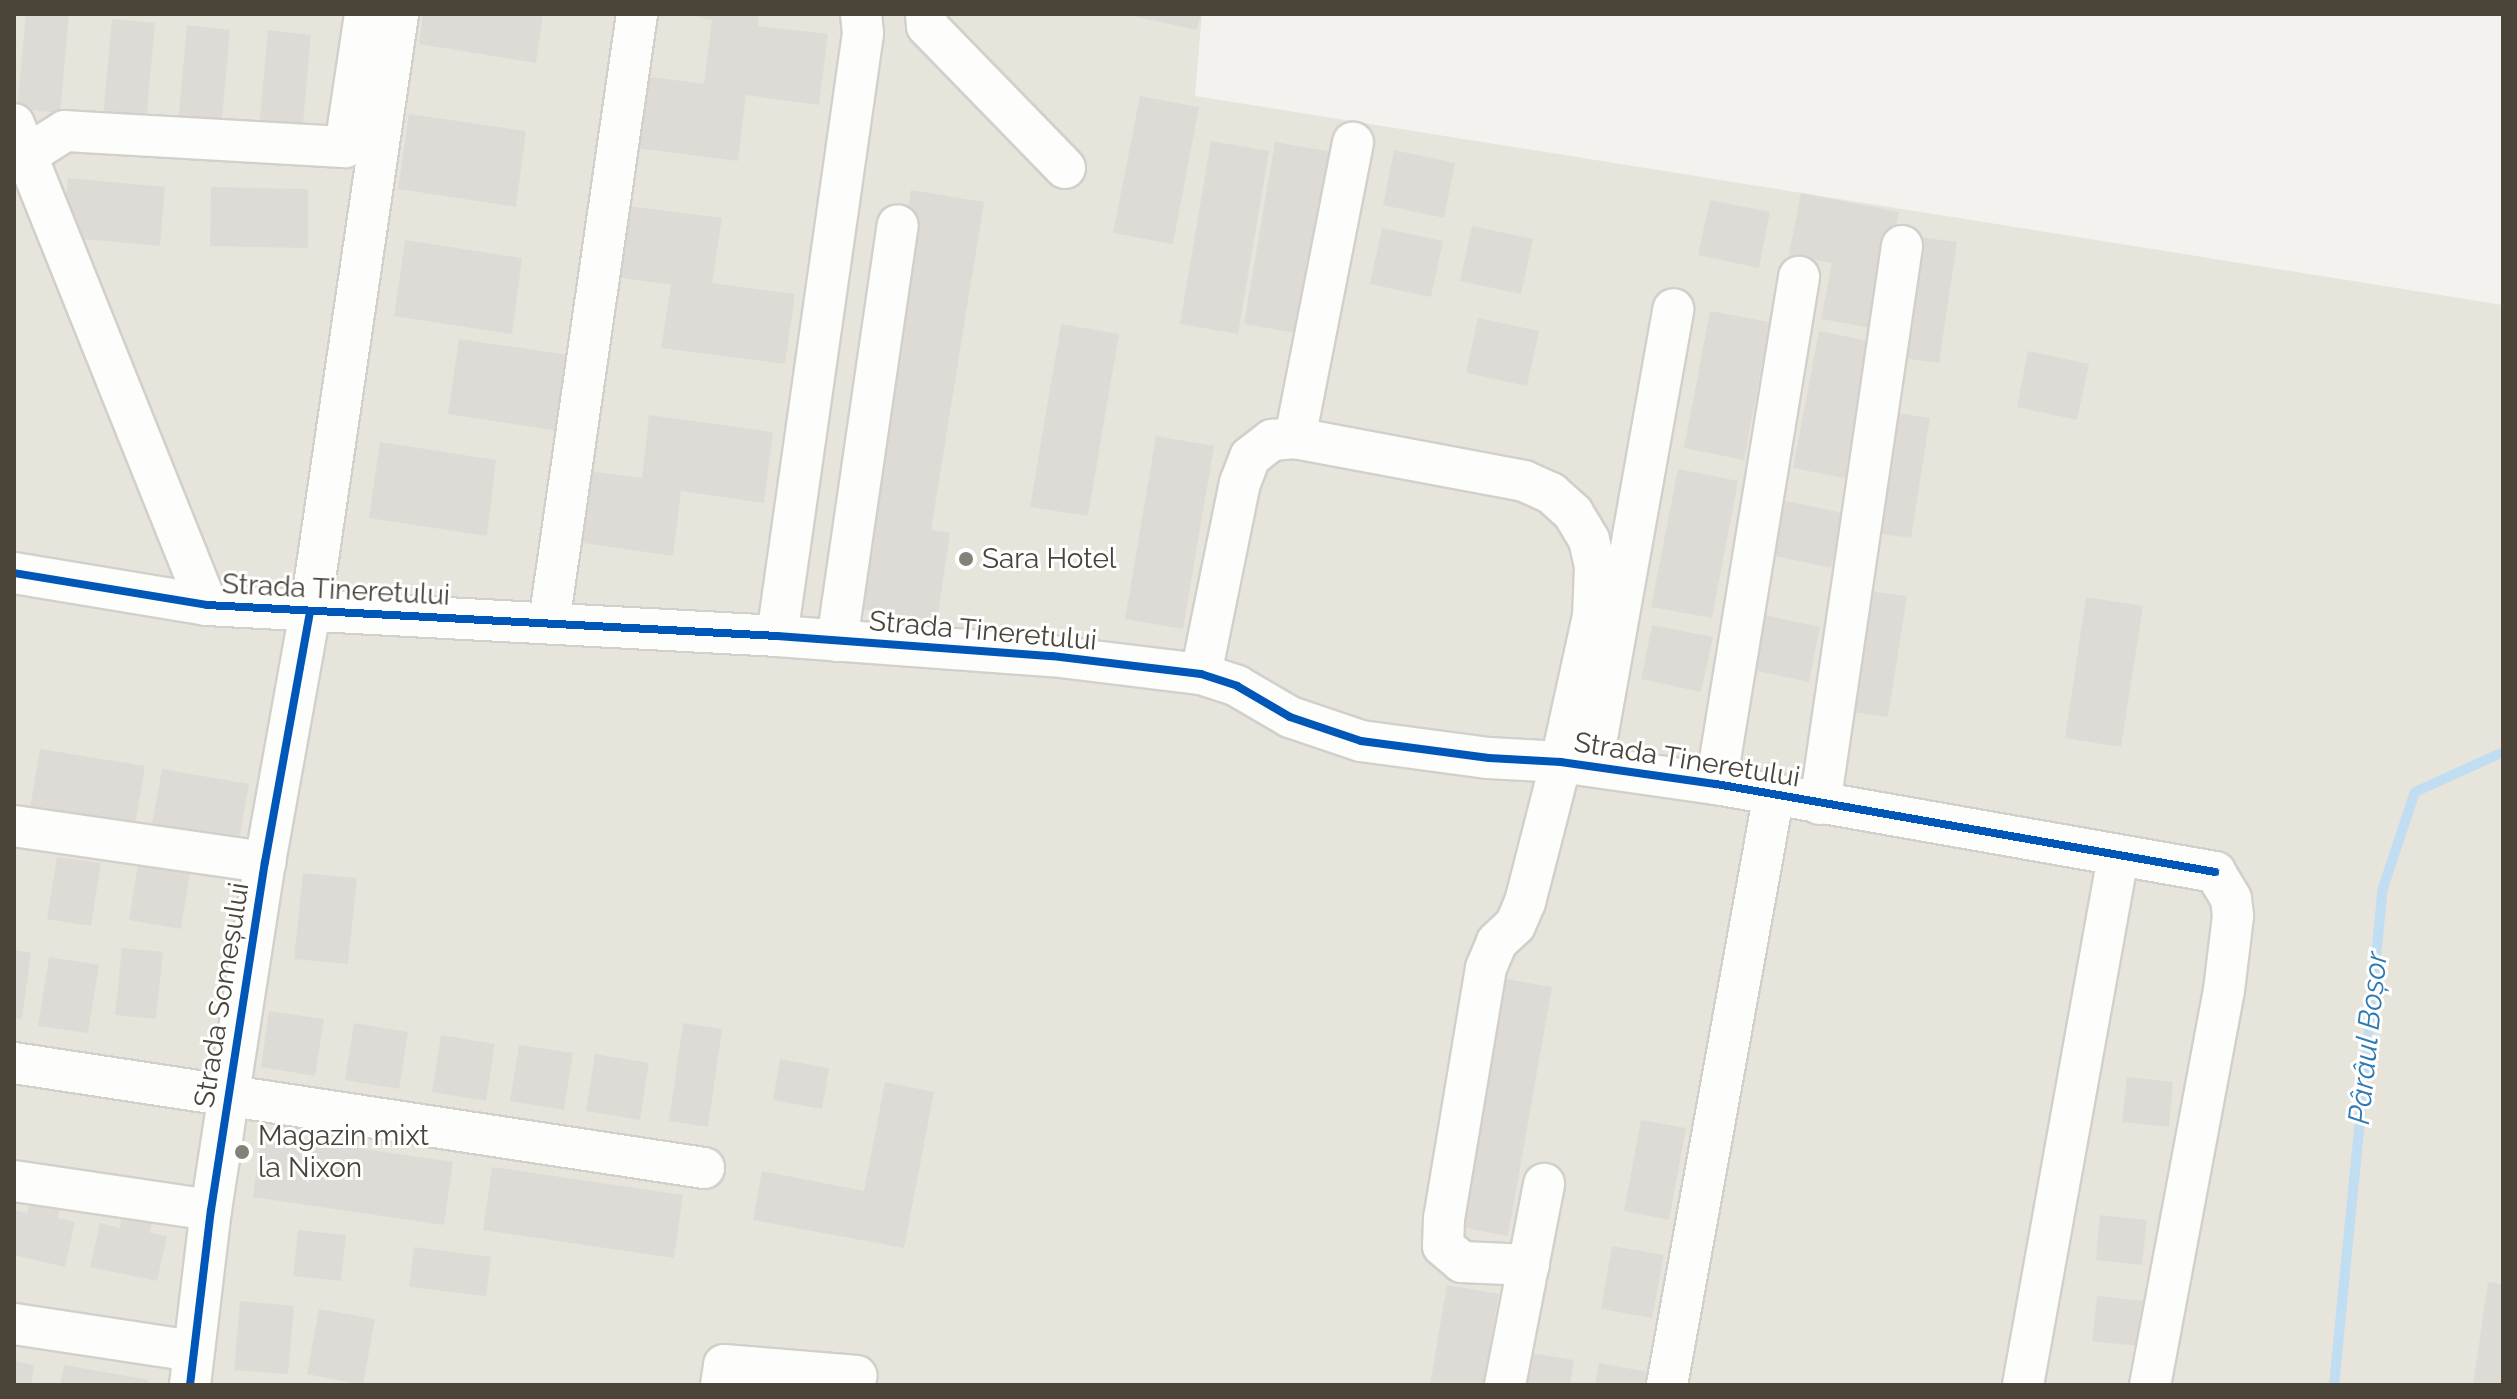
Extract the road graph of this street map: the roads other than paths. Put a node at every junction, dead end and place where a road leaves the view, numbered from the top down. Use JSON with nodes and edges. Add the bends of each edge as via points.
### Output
{"nodes":[{"id":1,"x":365,"y":14,"type":"edge"},
{"id":2,"x":398,"y":14,"type":"edge"},
{"id":3,"x":637,"y":14,"type":"edge"},
{"id":4,"x":861,"y":14,"type":"edge"},
{"id":5,"x":926,"y":14,"type":"edge"},
{"id":6,"x":20,"y":139,"type":"edge"},
{"id":7,"x":1353,"y":143,"type":"dead end"},
{"id":8,"x":1065,"y":168,"type":"dead end"},
{"id":9,"x":898,"y":225,"type":"dead end"},
{"id":10,"x":1902,"y":246,"type":"dead end"},
{"id":11,"x":1799,"y":277,"type":"dead end"},
{"id":12,"x":1673,"y":309,"type":"dead end"},
{"id":13,"x":1295,"y":438,"type":"junction"},
{"id":14,"x":14,"y":573,"type":"edge"},
{"id":15,"x":207,"y":605,"type":"junction"},
{"id":16,"x":310,"y":613,"type":"junction"},
{"id":17,"x":549,"y":623,"type":"junction"},
{"id":18,"x":777,"y":636,"type":"junction"},
{"id":19,"x":837,"y":641,"type":"junction"},
{"id":20,"x":1201,"y":674,"type":"junction"},
{"id":21,"x":1577,"y":764,"type":"junction"},
{"id":22,"x":1716,"y":784,"type":"junction"},
{"id":23,"x":1774,"y":793,"type":"junction"},
{"id":24,"x":1820,"y":804,"type":"junction"},
{"id":25,"x":14,"y":826,"type":"edge"},
{"id":26,"x":2118,"y":857,"type":"junction"},
{"id":27,"x":265,"y":862,"type":"junction"},
{"id":28,"x":14,"y":1063,"type":"edge"},
{"id":29,"x":229,"y":1098,"type":"junction"},
{"id":30,"x":704,"y":1168,"type":"dead end"},
{"id":31,"x":14,"y":1181,"type":"edge"},
{"id":32,"x":1544,"y":1184,"type":"dead end"},
{"id":33,"x":211,"y":1210,"type":"junction"},
{"id":34,"x":1529,"y":1265,"type":"junction"},
{"id":35,"x":14,"y":1324,"type":"edge"},
{"id":36,"x":191,"y":1368,"type":"edge"},
{"id":37,"x":723,"y":1375,"type":"edge"},
{"id":38,"x":857,"y":1376,"type":"dead end"},
{"id":39,"x":1505,"y":1385,"type":"edge"},
{"id":40,"x":1667,"y":1385,"type":"edge"},
{"id":41,"x":2023,"y":1385,"type":"edge"},
{"id":42,"x":2150,"y":1385,"type":"edge"}],
"edges":[{"from":1,"to":6,"type":"street","via":[[345,147],[65,131]]},
{"from":2,"to":16,"type":"street","name":"Strada Someșului"},
{"from":3,"to":17,"type":"street"},
{"from":4,"to":18,"type":"street","via":[[863,33]]},
{"from":5,"to":8,"type":"street","via":[[927,26]]},
{"from":6,"to":15,"type":"street"},
{"from":7,"to":13,"type":"street"},
{"from":9,"to":19,"type":"street"},
{"from":10,"to":24,"type":"street"},
{"from":11,"to":22,"type":"street"},
{"from":12,"to":21,"type":"street"},
{"from":13,"to":20,"type":"street","via":[[1272,440],[1250,457],[1240,483]]},
{"from":13,"to":21,"type":"street","via":[[1524,481],[1551,493],[1573,513],[1589,540],[1595,567]]},
{"from":14,"to":15,"type":"street","name":"Strada Tineretului"},
{"from":15,"to":16,"type":"street","name":"Strada Tineretului"},
{"from":16,"to":17,"type":"street","name":"Strada Tineretului"},
{"from":16,"to":27,"type":"street","name":"Strada Someșului"},
{"from":17,"to":18,"type":"street","name":"Strada Tineretului"},
{"from":18,"to":19,"type":"street","name":"Strada Tineretului"},
{"from":19,"to":20,"type":"street","name":"Strada Tineretului","via":[[1052,656]]},
{"from":20,"to":21,"type":"street","name":"Strada Tineretului","via":[[1237,686],[1320,729],[1361,741]]},
{"from":21,"to":22,"type":"street","name":"Strada Tineretului"},
{"from":21,"to":34,"type":"street","via":[[1515,925],[1497,942],[1486,968],[1444,1218],[1443,1246],[1462,1262]]},
{"from":22,"to":23,"type":"street","name":"Strada Tineretului"},
{"from":23,"to":24,"type":"street","name":"Strada Tineretului"},
{"from":23,"to":40,"type":"street"},
{"from":24,"to":26,"type":"street","name":"Strada Tineretului"},
{"from":25,"to":27,"type":"street"},
{"from":26,"to":41,"type":"street"},
{"from":26,"to":42,"type":"street","name":"Strada Tineretului","via":[[2215,872],[2231,899],[2233,916],[2224,990]]},
{"from":27,"to":29,"type":"street","name":"Strada Someșului"},
{"from":28,"to":29,"type":"street"},
{"from":29,"to":30,"type":"street"},
{"from":29,"to":33,"type":"street","name":"Strada Someșului"},
{"from":31,"to":33,"type":"street"},
{"from":32,"to":34,"type":"street"},
{"from":33,"to":36,"type":"street","name":"Strada Someșului"},
{"from":34,"to":39,"type":"street"},
{"from":35,"to":36,"type":"street"},
{"from":37,"to":38,"type":"street"}]}
